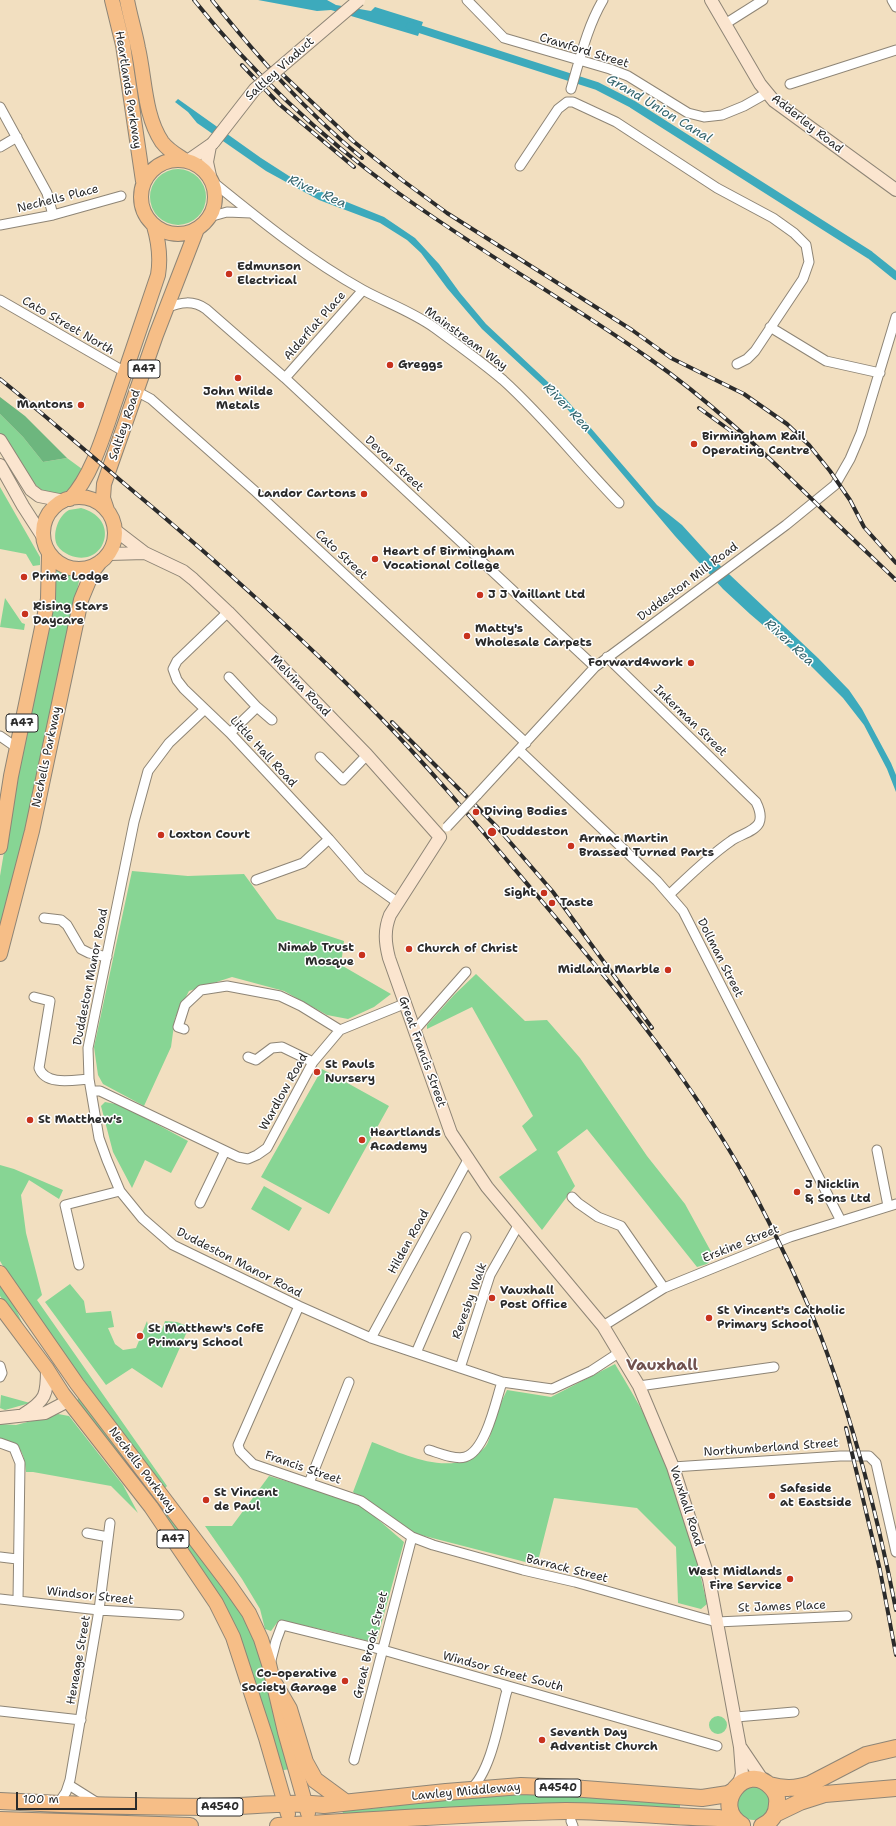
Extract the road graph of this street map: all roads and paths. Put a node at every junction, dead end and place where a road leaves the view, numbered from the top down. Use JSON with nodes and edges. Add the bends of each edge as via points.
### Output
{"nodes":[{"id":1,"x":112,"y":0,"type":"edge"},
{"id":2,"x":127,"y":0,"type":"edge"},
{"id":3,"x":359,"y":0,"type":"edge"},
{"id":4,"x":468,"y":0,"type":"edge"},
{"id":5,"x":603,"y":0,"type":"edge"},
{"id":6,"x":711,"y":0,"type":"edge"},
{"id":7,"x":762,"y":0,"type":"edge"},
{"id":8,"x":892,"y":0,"type":"edge"},
{"id":9,"x":896,"y":7,"type":"edge"},
{"id":10,"x":725,"y":24,"type":"junction"},
{"id":11,"x":896,"y":50,"type":"edge"},
{"id":12,"x":579,"y":64,"type":"junction"},
{"id":13,"x":790,"y":84,"type":"dead end"},
{"id":14,"x":571,"y":89,"type":"dead end"},
{"id":15,"x":767,"y":93,"type":"junction"},
{"id":16,"x":0,"y":107,"type":"edge"},
{"id":17,"x":17,"y":137,"type":"junction"},
{"id":18,"x":211,"y":144,"type":"junction"},
{"id":19,"x":0,"y":147,"type":"edge"},
{"id":20,"x":186,"y":160,"type":"junction"},
{"id":21,"x":520,"y":166,"type":"dead end"},
{"id":22,"x":211,"y":179,"type":"junction"},
{"id":23,"x":143,"y":181,"type":"junction"},
{"id":24,"x":896,"y":190,"type":"edge"},
{"id":25,"x":121,"y":196,"type":"dead end"},
{"id":26,"x":251,"y":213,"type":"junction"},
{"id":27,"x":53,"y":215,"type":"junction"},
{"id":28,"x":209,"y":217,"type":"junction"},
{"id":29,"x":0,"y":225,"type":"edge"},
{"id":30,"x":154,"y":226,"type":"junction"},
{"id":31,"x":197,"y":229,"type":"junction"},
{"id":32,"x":363,"y":290,"type":"junction"},
{"id":33,"x":0,"y":300,"type":"edge"},
{"id":34,"x":166,"y":308,"type":"junction"},
{"id":35,"x":896,"y":317,"type":"edge"},
{"id":36,"x":770,"y":327,"type":"junction"},
{"id":37,"x":737,"y":364,"type":"dead end"},
{"id":38,"x":125,"y":372,"type":"junction"},
{"id":39,"x":880,"y":373,"type":"junction"},
{"id":40,"x":285,"y":378,"type":"junction"},
{"id":41,"x":136,"y":392,"type":"junction"},
{"id":42,"x":0,"y":440,"type":"edge"},
{"id":43,"x":0,"y":465,"type":"edge"},
{"id":44,"x":67,"y":500,"type":"junction"},
{"id":45,"x":619,"y":503,"type":"dead end"},
{"id":46,"x":107,"y":510,"type":"junction"},
{"id":47,"x":115,"y":530,"type":"junction"},
{"id":48,"x":43,"y":537,"type":"junction"},
{"id":49,"x":144,"y":553,"type":"junction"},
{"id":50,"x":49,"y":554,"type":"junction"},
{"id":51,"x":104,"y":558,"type":"junction"},
{"id":52,"x":228,"y":612,"type":"junction"},
{"id":53,"x":607,"y":657,"type":"junction"},
{"id":54,"x":595,"y":667,"type":"junction"},
{"id":55,"x":229,"y":677,"type":"dead end"},
{"id":56,"x":257,"y":707,"type":"junction"},
{"id":57,"x":205,"y":709,"type":"junction"},
{"id":58,"x":272,"y":720,"type":"dead end"},
{"id":59,"x":230,"y":734,"type":"junction"},
{"id":60,"x":0,"y":736,"type":"edge"},
{"id":61,"x":526,"y":743,"type":"junction"},
{"id":62,"x":17,"y":745,"type":"junction"},
{"id":63,"x":519,"y":750,"type":"junction"},
{"id":64,"x":367,"y":754,"type":"junction"},
{"id":65,"x":320,"y":757,"type":"dead end"},
{"id":66,"x":443,"y":832,"type":"junction"},
{"id":67,"x":329,"y":839,"type":"junction"},
{"id":68,"x":0,"y":847,"type":"edge"},
{"id":69,"x":256,"y":880,"type":"dead end"},
{"id":70,"x":670,"y":894,"type":"junction"},
{"id":71,"x":397,"y":902,"type":"junction"},
{"id":72,"x":44,"y":918,"type":"dead end"},
{"id":73,"x":0,"y":954,"type":"edge"},
{"id":74,"x":107,"y":957,"type":"junction"},
{"id":75,"x":466,"y":972,"type":"dead end"},
{"id":76,"x":34,"y":997,"type":"dead end"},
{"id":77,"x":404,"y":1004,"type":"junction"},
{"id":78,"x":179,"y":1027,"type":"dead end"},
{"id":79,"x":340,"y":1030,"type":"junction"},
{"id":80,"x":414,"y":1031,"type":"junction"},
{"id":81,"x":255,"y":1061,"type":"dead end"},
{"id":82,"x":313,"y":1062,"type":"junction"},
{"id":83,"x":89,"y":1079,"type":"junction"},
{"id":84,"x":91,"y":1091,"type":"junction"},
{"id":85,"x":877,"y":1150,"type":"dead end"},
{"id":86,"x":225,"y":1151,"type":"junction"},
{"id":87,"x":468,"y":1158,"type":"junction"},
{"id":88,"x":120,"y":1191,"type":"junction"},
{"id":89,"x":572,"y":1197,"type":"dead end"},
{"id":90,"x":200,"y":1203,"type":"dead end"},
{"id":91,"x":892,"y":1205,"type":"edge"},
{"id":92,"x":841,"y":1221,"type":"junction"},
{"id":93,"x":519,"y":1224,"type":"junction"},
{"id":94,"x":466,"y":1237,"type":"dead end"},
{"id":95,"x":79,"y":1265,"type":"dead end"},
{"id":96,"x":0,"y":1273,"type":"edge"},
{"id":97,"x":664,"y":1288,"type":"junction"},
{"id":98,"x":0,"y":1306,"type":"edge"},
{"id":99,"x":299,"y":1306,"type":"junction"},
{"id":100,"x":603,"y":1326,"type":"junction"},
{"id":101,"x":371,"y":1338,"type":"junction"},
{"id":102,"x":620,"y":1352,"type":"junction"},
{"id":103,"x":416,"y":1353,"type":"junction"},
{"id":104,"x":0,"y":1366,"type":"edge"},
{"id":105,"x":774,"y":1367,"type":"dead end"},
{"id":106,"x":460,"y":1368,"type":"junction"},
{"id":107,"x":47,"y":1369,"type":"junction"},
{"id":108,"x":0,"y":1377,"type":"edge"},
{"id":109,"x":349,"y":1382,"type":"dead end"},
{"id":110,"x":502,"y":1382,"type":"junction"},
{"id":111,"x":639,"y":1386,"type":"junction"},
{"id":112,"x":70,"y":1392,"type":"junction"},
{"id":113,"x":21,"y":1416,"type":"junction"},
{"id":114,"x":0,"y":1418,"type":"edge"},
{"id":115,"x":0,"y":1443,"type":"edge"},
{"id":116,"x":429,"y":1450,"type":"dead end"},
{"id":117,"x":674,"y":1467,"type":"junction"},
{"id":118,"x":310,"y":1483,"type":"junction"},
{"id":119,"x":110,"y":1523,"type":"dead end"},
{"id":120,"x":87,"y":1533,"type":"dead end"},
{"id":121,"x":412,"y":1537,"type":"junction"},
{"id":122,"x":108,"y":1538,"type":"junction"},
{"id":123,"x":896,"y":1552,"type":"edge"},
{"id":124,"x":0,"y":1557,"type":"edge"},
{"id":125,"x":17,"y":1559,"type":"junction"},
{"id":126,"x":0,"y":1599,"type":"edge"},
{"id":127,"x":18,"y":1600,"type":"junction"},
{"id":128,"x":99,"y":1610,"type":"junction"},
{"id":129,"x":179,"y":1615,"type":"dead end"},
{"id":130,"x":847,"y":1616,"type":"dead end"},
{"id":131,"x":717,"y":1622,"type":"junction"},
{"id":132,"x":383,"y":1650,"type":"junction"},
{"id":133,"x":269,"y":1664,"type":"junction"},
{"id":134,"x":275,"y":1685,"type":"junction"},
{"id":135,"x":504,"y":1685,"type":"junction"},
{"id":136,"x":0,"y":1711,"type":"edge"},
{"id":137,"x":794,"y":1712,"type":"dead end"},
{"id":138,"x":736,"y":1717,"type":"junction"},
{"id":139,"x":80,"y":1720,"type":"junction"},
{"id":140,"x":717,"y":1746,"type":"dead end"},
{"id":141,"x":740,"y":1747,"type":"junction"},
{"id":142,"x":896,"y":1748,"type":"edge"},
{"id":143,"x":354,"y":1760,"type":"dead end"},
{"id":144,"x":486,"y":1767,"type":"junction"},
{"id":145,"x":766,"y":1783,"type":"junction"},
{"id":146,"x":69,"y":1785,"type":"junction"},
{"id":147,"x":493,"y":1788,"type":"junction"},
{"id":148,"x":735,"y":1788,"type":"junction"},
{"id":149,"x":896,"y":1788,"type":"edge"},
{"id":150,"x":470,"y":1790,"type":"junction"},
{"id":151,"x":0,"y":1801,"type":"edge"},
{"id":152,"x":345,"y":1802,"type":"junction"},
{"id":153,"x":58,"y":1804,"type":"junction"},
{"id":154,"x":99,"y":1804,"type":"junction"},
{"id":155,"x":297,"y":1817,"type":"edge"},
{"id":156,"x":0,"y":1820,"type":"edge"},
{"id":157,"x":767,"y":1822,"type":"edge"},
{"id":158,"x":51,"y":1823,"type":"edge"},
{"id":159,"x":85,"y":1824,"type":"edge"},
{"id":160,"x":740,"y":1824,"type":"edge"},
{"id":161,"x":190,"y":1826,"type":"edge"}],
"edges":[{"from":1,"to":23,"type":"main road","name":"Heartlands Parkway","via":[[123,45]]},
{"from":2,"to":20,"type":"main road","name":"Heartlands Parkway","via":[[149,111],[163,143],[171,152]]},
{"from":3,"to":18,"type":"main road","name":"Saltley Viaduct","bridge":true,"via":[[255,89]]},
{"from":4,"to":12,"type":"street","name":"Crawford Street","via":[[504,38]]},
{"from":5,"to":12,"type":"street"},
{"from":6,"to":10,"type":"main road","name":"Adderley Road"},
{"from":7,"to":10,"type":"street"},
{"from":8,"to":9,"type":"street"},
{"from":10,"to":15,"type":"main road","name":"Adderley Road"},
{"from":11,"to":13,"type":"street"},
{"from":12,"to":14,"type":"street"},
{"from":12,"to":15,"type":"street","name":"Crawford Street","via":[[610,69],[628,76],[688,113],[704,117],[722,115]]},
{"from":15,"to":24,"type":"main road","name":"Adderley Road"},
{"from":16,"to":17,"type":"street"},
{"from":17,"to":19,"type":"street"},
{"from":17,"to":27,"type":"street","via":[[47,193]]},
{"from":18,"to":20,"type":"main road","name":"Saltley Viaduct"},
{"from":18,"to":22,"type":"main road","via":[[207,162]]},
{"from":20,"to":22,"type":"main road","via":[[204,169]]},
{"from":20,"to":23,"type":"main road","via":[[171,159],[160,164],[150,171]]},
{"from":21,"to":36,"type":"street","via":[[558,109],[567,102],[573,102],[616,122],[717,188],[772,218],[806,245],[810,262],[803,279]]},
{"from":22,"to":26,"type":"street","name":"Mainstream Way"},
{"from":22,"to":28,"type":"main road","via":[[216,194]]},
{"from":23,"to":30,"type":"main road","via":[[141,205],[146,217]]},
{"from":25,"to":27,"type":"street","name":"Nechells Place"},
{"from":26,"to":28,"type":"street","via":[[227,212]]},
{"from":26,"to":32,"type":"street","name":"Mainstream Way","via":[[294,245]]},
{"from":27,"to":29,"type":"street","name":"Nechells Place"},
{"from":28,"to":31,"type":"main road"},
{"from":30,"to":31,"type":"main road","via":[[164,232],[175,234]]},
{"from":30,"to":38,"type":"main road","name":"Saltley Road","number":"A47","via":[[161,260]]},
{"from":31,"to":34,"type":"main road","name":"Saltley Road","number":"A47"},
{"from":32,"to":40,"type":"street","name":"Alderflat Place"},
{"from":32,"to":45,"type":"street","name":"Mainstream Way","via":[[434,327],[502,380],[574,452]]},
{"from":33,"to":38,"type":"street","name":"Cato Street North"},
{"from":34,"to":40,"type":"street","name":"Devon Street","via":[[181,303],[200,304]]},
{"from":34,"to":41,"type":"main road","name":"Saltley Road","number":"A47"},
{"from":35,"to":39,"type":"street","name":"Duddeston Mill Road"},
{"from":36,"to":37,"type":"street","via":[[747,359]]},
{"from":36,"to":39,"type":"street","via":[[826,361]]},
{"from":38,"to":44,"type":"main road","name":"Saltley Road","number":"A47","via":[[92,462],[78,490]]},
{"from":39,"to":53,"type":"street","name":"Duddeston Mill Road","via":[[862,433],[835,485],[786,525]]},
{"from":40,"to":54,"type":"street","name":"Devon Street"},
{"from":41,"to":46,"type":"main road","name":"Saltley Road","number":"A47","via":[[104,484],[103,498]]},
{"from":41,"to":61,"type":"street","name":"Cato Street","via":[[151,399],[256,492]]},
{"from":42,"to":44,"type":"main road","via":[[32,490],[39,496]]},
{"from":43,"to":48,"type":"main road"},
{"from":44,"to":46,"type":"main road","via":[[80,497],[90,499]]},
{"from":44,"to":48,"type":"main road","number":"A47","via":[[54,507],[48,516]]},
{"from":46,"to":47,"type":"main road","number":"A47"},
{"from":47,"to":49,"type":"main road","name":"Melvina Road"},
{"from":47,"to":51,"type":"main road","number":"A47","via":[[115,538]]},
{"from":48,"to":50,"type":"main road","number":"A47"},
{"from":49,"to":51,"type":"main road","name":"Melvina Road"},
{"from":49,"to":52,"type":"main road","name":"Melvina Road","via":[[183,571]]},
{"from":50,"to":51,"type":"main road","via":[[67,568],[79,569],[90,568]]},
{"from":50,"to":62,"type":"main road","number":"A47","via":[[48,599]]},
{"from":51,"to":73,"type":"main road","name":"Nechells Parkway","number":"A47","via":[[93,571],[81,600],[32,831]]},
{"from":52,"to":57,"type":"street","name":"Little Hall Road","via":[[173,669],[184,689]]},
{"from":52,"to":64,"type":"main road","name":"Melvina Road"},
{"from":53,"to":54,"type":"street","name":"Duddeston Mill Road"},
{"from":53,"to":70,"type":"street","name":"Inkerman Street","via":[[756,802],[760,812],[760,821],[755,828],[710,855]]},
{"from":54,"to":61,"type":"street","name":"Duddeston Mill Road"},
{"from":55,"to":56,"type":"street"},
{"from":56,"to":58,"type":"street"},
{"from":56,"to":59,"type":"street"},
{"from":57,"to":59,"type":"street","name":"Little Hall Road"},
{"from":57,"to":74,"type":"street","name":"Duddeston Manor Road","via":[[169,743],[148,771],[134,822]]},
{"from":59,"to":67,"type":"street","name":"Little Hall Road"},
{"from":60,"to":62,"type":"street"},
{"from":61,"to":63,"type":"street","name":"Duddeston Mill Road"},
{"from":62,"to":68,"type":"main road","number":"A47"},
{"from":63,"to":66,"type":"street","name":"Duddeston Mill Road","bridge":true},
{"from":63,"to":70,"type":"street","name":"Dollman Street"},
{"from":64,"to":65,"type":"street","via":[[343,780]]},
{"from":64,"to":66,"type":"main road","name":"Melvina Road"},
{"from":66,"to":71,"type":"main road","name":"Great Francis Street"},
{"from":67,"to":69,"type":"street","via":[[303,863]]},
{"from":67,"to":71,"type":"street","name":"Little Hall Road","via":[[362,877]]},
{"from":70,"to":92,"type":"street","name":"Dollman Street","via":[[683,911]]},
{"from":71,"to":77,"type":"main road","name":"Great Francis Street","via":[[386,925],[385,937]]},
{"from":72,"to":74,"type":"street","via":[[62,916],[81,949]]},
{"from":74,"to":83,"type":"street","name":"Duddeston Manor Road","via":[[88,1048]]},
{"from":75,"to":80,"type":"street"},
{"from":76,"to":83,"type":"street","via":[[53,1002],[40,1073],[51,1080]]},
{"from":77,"to":79,"type":"street","name":"Wardlow Road"},
{"from":77,"to":80,"type":"main road","name":"Great Francis Street"},
{"from":78,"to":79,"type":"street","via":[[185,1005],[201,990],[227,986],[280,996]]},
{"from":79,"to":82,"type":"street","name":"Wardlow Road"},
{"from":80,"to":87,"type":"main road","name":"Great Francis Street","via":[[451,1133]]},
{"from":81,"to":82,"type":"street","via":[[272,1048],[282,1047]]},
{"from":82,"to":86,"type":"street","name":"Wardlow Road","via":[[267,1148],[248,1159]]},
{"from":83,"to":84,"type":"street","name":"Duddeston Manor Road"},
{"from":84,"to":86,"type":"street","name":"Wardlow Road","via":[[100,1091]]},
{"from":84,"to":88,"type":"street","name":"Duddeston Manor Road","via":[[99,1138]]},
{"from":85,"to":91,"type":"street"},
{"from":86,"to":90,"type":"street","via":[[200,1191]]},
{"from":87,"to":93,"type":"main road","name":"Great Francis Street","via":[[487,1187]]},
{"from":87,"to":101,"type":"street","name":"Hilden Road"},
{"from":88,"to":95,"type":"street","via":[[65,1206]]},
{"from":88,"to":99,"type":"street","name":"Duddeston Manor Road","via":[[142,1218],[173,1245]]},
{"from":89,"to":97,"type":"street","via":[[598,1217],[622,1226]]},
{"from":91,"to":92,"type":"street","name":"Erskine Street"},
{"from":92,"to":97,"type":"street","name":"Erskine Street","via":[[790,1237]]},
{"from":93,"to":100,"type":"main road","name":"Great Francis Street"},
{"from":93,"to":106,"type":"street","name":"Revesby Walk","via":[[490,1274]]},
{"from":94,"to":103,"type":"street"},
{"from":96,"to":112,"type":"main road","via":[[12,1291],[24,1322]]},
{"from":97,"to":100,"type":"street","name":"Erskine Street"},
{"from":98,"to":107,"type":"main road","name":"Nechells Parkway","number":"A47"},
{"from":99,"to":101,"type":"street","name":"Duddeston Manor Road"},
{"from":99,"to":118,"type":"street","name":"Francis Street","via":[[238,1445],[240,1451],[253,1464]]},
{"from":100,"to":102,"type":"main road","name":"Vauxhall Road"},
{"from":101,"to":103,"type":"street","name":"Duddeston Manor Road"},
{"from":102,"to":110,"type":"street","name":"Duddeston Manor Road","via":[[590,1371],[552,1389]]},
{"from":102,"to":111,"type":"main road","name":"Vauxhall Road"},
{"from":103,"to":106,"type":"street","name":"Duddeston Manor Road"},
{"from":104,"to":108,"type":"street"},
{"from":105,"to":111,"type":"street"},
{"from":106,"to":110,"type":"street","name":"Duddeston Manor Road"},
{"from":107,"to":112,"type":"main road","name":"Nechells Parkway","number":"A47"},
{"from":107,"to":113,"type":"main road","via":[[46,1394],[38,1405]]},
{"from":109,"to":118,"type":"street"},
{"from":110,"to":116,"type":"street","via":[[483,1440],[476,1449],[465,1457]]},
{"from":111,"to":117,"type":"main road","name":"Vauxhall Road"},
{"from":112,"to":113,"type":"main road","via":[[45,1413]]},
{"from":112,"to":133,"type":"main road","name":"Nechells Parkway","number":"A47","via":[[228,1583],[249,1613]]},
{"from":112,"to":155,"type":"main road","name":"Nechells Parkway","number":"A47","via":[[219,1608],[233,1637],[266,1738]]},
{"from":113,"to":114,"type":"main road"},
{"from":115,"to":125,"type":"street","via":[[14,1448],[20,1463]]},
{"from":117,"to":123,"type":"street","name":"Northumberland Street","via":[[869,1456],[876,1463]]},
{"from":117,"to":131,"type":"main road","name":"Vauxhall Road","via":[[709,1579]]},
{"from":118,"to":121,"type":"street","name":"Francis Street","via":[[361,1501]]},
{"from":119,"to":122,"type":"street","name":"Heneage Street"},
{"from":120,"to":122,"type":"street"},
{"from":121,"to":131,"type":"street","name":"Barrack Street","via":[[468,1555]]},
{"from":121,"to":132,"type":"street","name":"Great Brook Street"},
{"from":122,"to":128,"type":"street","name":"Heneage Street"},
{"from":124,"to":125,"type":"street"},
{"from":125,"to":127,"type":"street"},
{"from":126,"to":127,"type":"street","name":"Windsor Street"},
{"from":127,"to":128,"type":"street","name":"Windsor Street"},
{"from":128,"to":129,"type":"street","name":"Windsor Street"},
{"from":128,"to":139,"type":"street","name":"Heneage Street"},
{"from":130,"to":131,"type":"street","name":"St James Place"},
{"from":131,"to":138,"type":"main road","name":"Vauxhall Road"},
{"from":132,"to":133,"type":"street","name":"Windsor Street South","via":[[282,1625]]},
{"from":132,"to":135,"type":"street","name":"Windsor Street South"},
{"from":132,"to":143,"type":"street","name":"Great Brook Street"},
{"from":133,"to":134,"type":"main road","name":"Nechells Parkway","number":"A47"},
{"from":134,"to":152,"type":"highway","via":[[288,1709],[304,1762],[315,1780]]},
{"from":134,"to":155,"type":"main road","name":"Nechells Parkway","number":"A47","via":[[285,1732]]},
{"from":135,"to":140,"type":"street","name":"Windsor Street South"},
{"from":135,"to":144,"type":"street","via":[[507,1691]]},
{"from":136,"to":139,"type":"street"},
{"from":137,"to":138,"type":"street"},
{"from":138,"to":141,"type":"main road","name":"Vauxhall Road"},
{"from":139,"to":146,"type":"street","name":"Heneage Street"},
{"from":141,"to":145,"type":"main road","name":"Vauxhall Road"},
{"from":141,"to":148,"type":"main road","name":"Vauxhall Road","via":[[742,1774]]},
{"from":142,"to":145,"type":"highway","number":"A4540","via":[[866,1755],[801,1787],[785,1789]]},
{"from":144,"to":147,"type":"street"},
{"from":144,"to":150,"type":"street"},
{"from":145,"to":148,"type":"highway","number":"A4540","via":[[750,1779]]},
{"from":145,"to":157,"type":"highway","via":[[773,1789],[778,1801]]},
{"from":146,"to":153,"type":"street","name":"Heneage Street"},
{"from":146,"to":154,"type":"street"},
{"from":147,"to":148,"type":"highway","name":"Lawley Middleway","number":"A4540","via":[[571,1788],[702,1798],[728,1794]]},
{"from":147,"to":150,"type":"highway","name":"Lawley Middleway","number":"A4540"},
{"from":148,"to":160,"type":"highway","number":"A4540","via":[[730,1798],[730,1806],[732,1814]]},
{"from":149,"to":157,"type":"highway","via":[[825,1794],[800,1802]]},
{"from":150,"to":152,"type":"highway","name":"Lawley Middleway","number":"A4540"},
{"from":151,"to":153,"type":"highway","number":"A4540"},
{"from":152,"to":155,"type":"highway","name":"Lawley Middleway","number":"A4540","via":[[324,1805]]},
{"from":153,"to":154,"type":"highway","number":"A4540"},
{"from":154,"to":155,"type":"highway","number":"A4540","via":[[208,1807]]},
{"from":155,"to":160,"type":"highway","name":"Lawley Middleway","number":"A4540","via":[[378,1819],[602,1811],[718,1818]]},
{"from":156,"to":158,"type":"highway","number":"A4540"},
{"from":158,"to":159,"type":"highway","number":"A4540"},
{"from":159,"to":161,"type":"highway","number":"A4540"}]}
